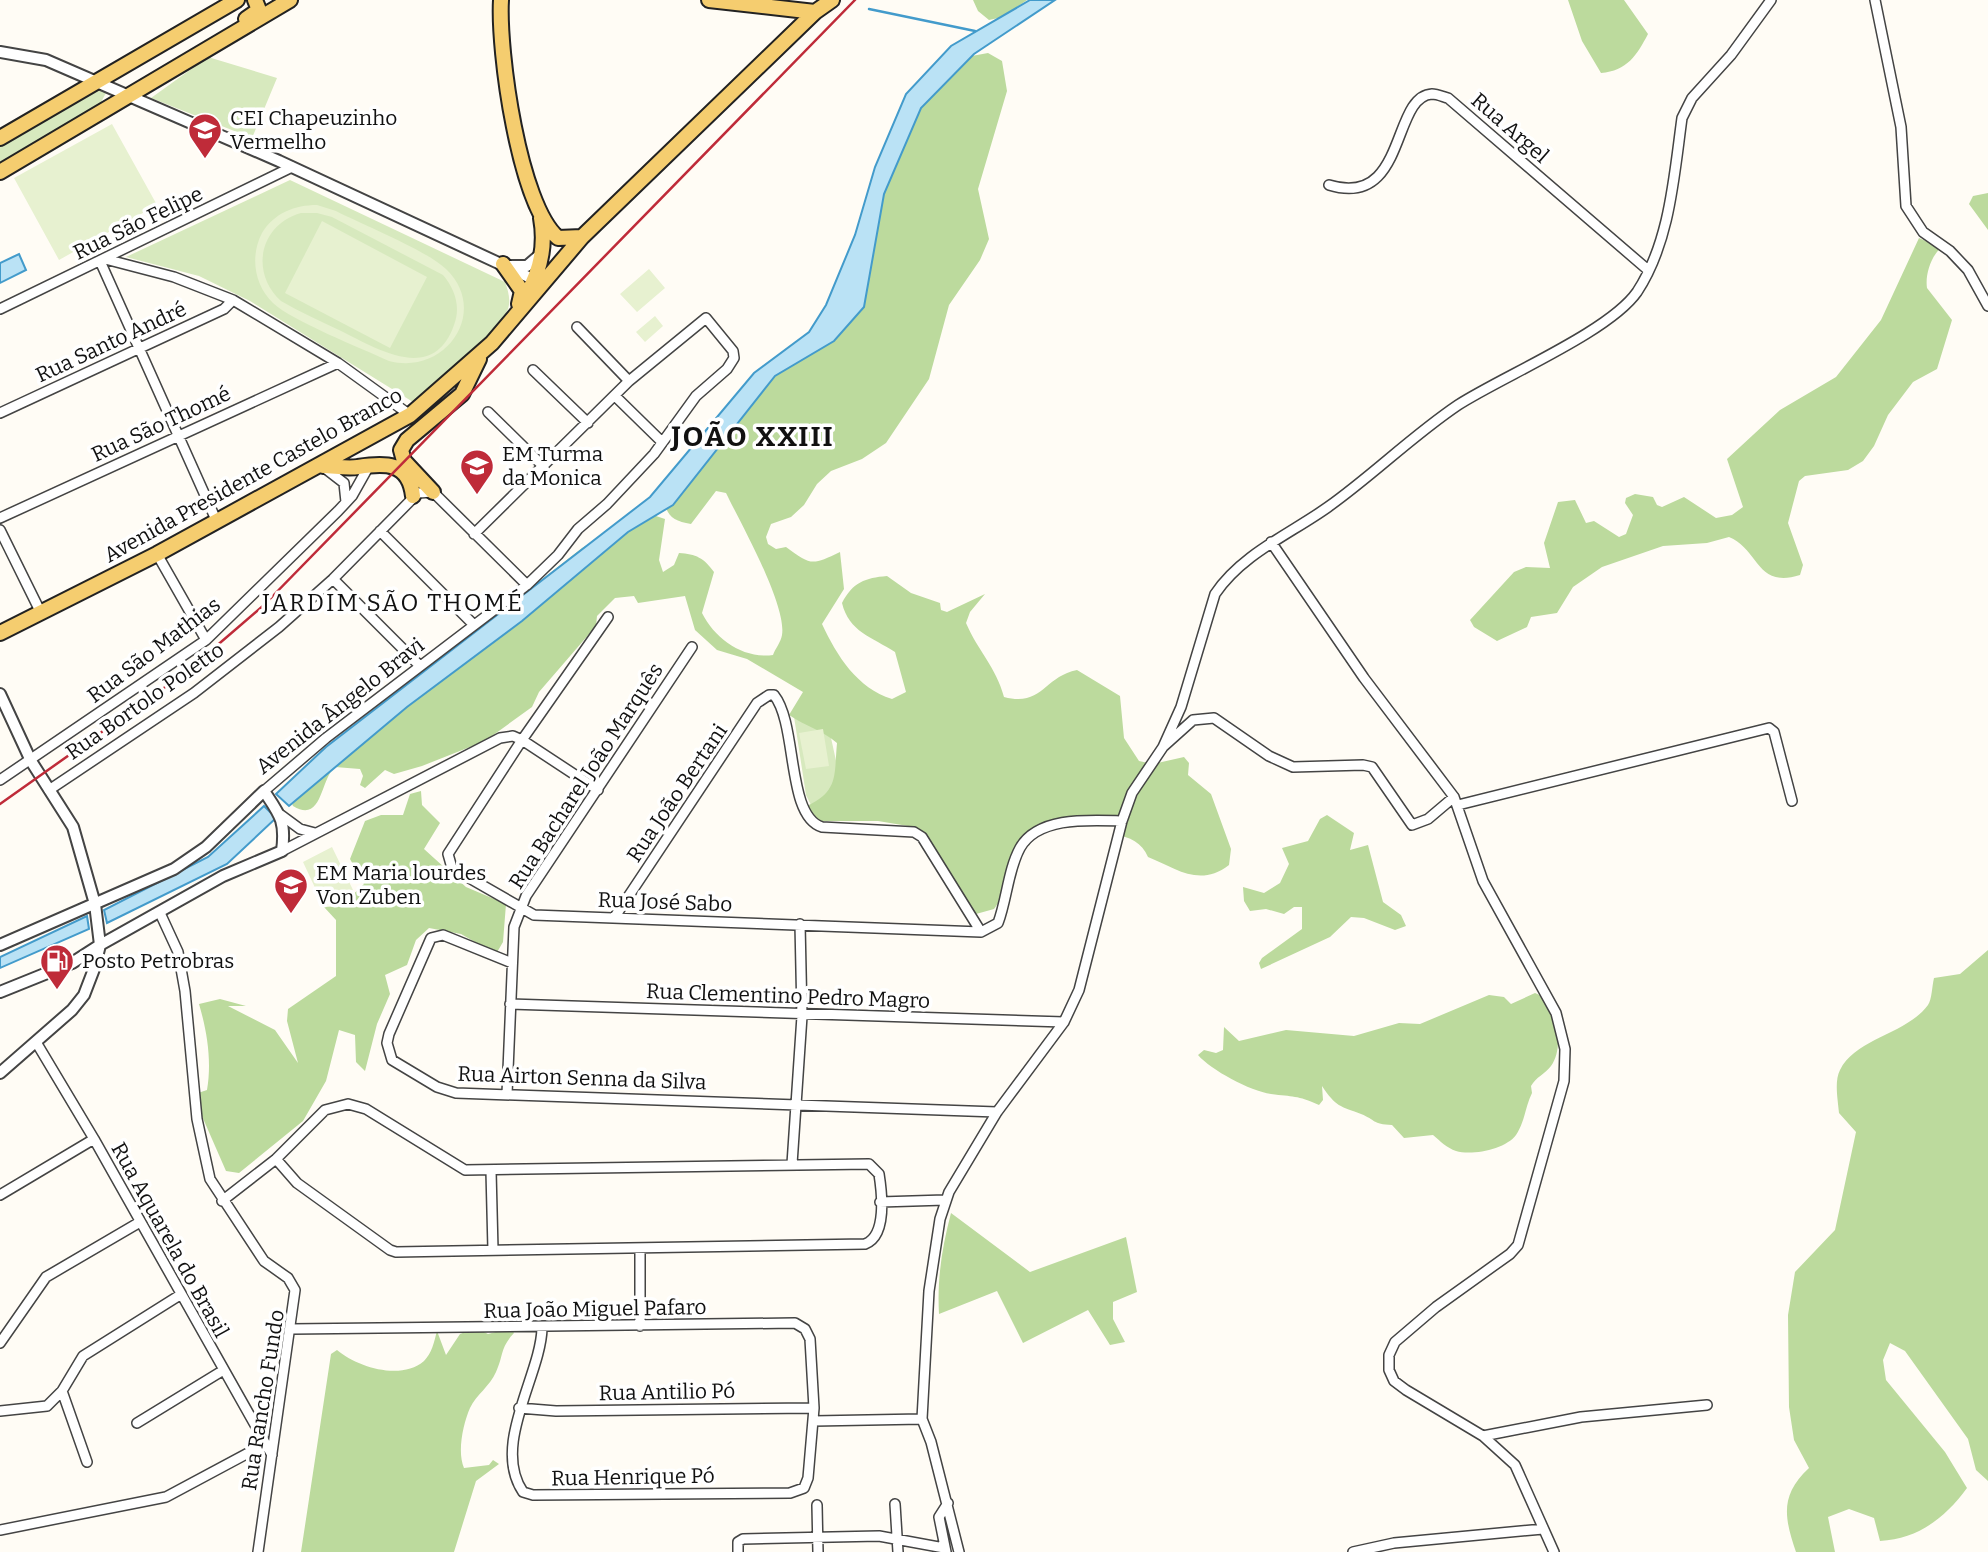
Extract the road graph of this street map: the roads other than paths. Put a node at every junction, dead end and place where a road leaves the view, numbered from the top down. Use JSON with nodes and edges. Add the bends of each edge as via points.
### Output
{"nodes":[{"id":1,"x":237,"y":0,"type":"edge"},
{"id":2,"x":255,"y":0,"type":"edge"},
{"id":3,"x":290,"y":0,"type":"edge"},
{"id":4,"x":501,"y":0,"type":"edge"},
{"id":5,"x":709,"y":0,"type":"edge"},
{"id":6,"x":1771,"y":0,"type":"edge"},
{"id":7,"x":1875,"y":0,"type":"edge"},
{"id":8,"x":825,"y":5,"type":"edge"},
{"id":9,"x":230,"y":35,"type":"junction"},
{"id":10,"x":0,"y":52,"type":"edge"},
{"id":11,"x":140,"y":56,"type":"junction"},
{"id":12,"x":167,"y":72,"type":"junction"},
{"id":13,"x":94,"y":81,"type":"junction"},
{"id":14,"x":128,"y":97,"type":"junction"},
{"id":15,"x":0,"y":138,"type":"edge"},
{"id":16,"x":292,"y":167,"type":"junction"},
{"id":17,"x":0,"y":172,"type":"edge"},
{"id":18,"x":1329,"y":185,"type":"dead end"},
{"id":19,"x":539,"y":206,"type":"junction"},
{"id":20,"x":582,"y":237,"type":"junction"},
{"id":21,"x":541,"y":254,"type":"junction"},
{"id":22,"x":103,"y":260,"type":"junction"},
{"id":23,"x":503,"y":264,"type":"junction"},
{"id":24,"x":1648,"y":270,"type":"junction"},
{"id":25,"x":535,"y":280,"type":"junction"},
{"id":26,"x":534,"y":296,"type":"junction"},
{"id":27,"x":233,"y":300,"type":"junction"},
{"id":28,"x":1988,"y":306,"type":"edge"},
{"id":29,"x":0,"y":309,"type":"edge"},
{"id":30,"x":516,"y":312,"type":"junction"},
{"id":31,"x":577,"y":327,"type":"dead end"},
{"id":32,"x":139,"y":348,"type":"junction"},
{"id":33,"x":481,"y":353,"type":"junction"},
{"id":34,"x":338,"y":363,"type":"junction"},
{"id":35,"x":533,"y":370,"type":"dead end"},
{"id":36,"x":629,"y":381,"type":"junction"},
{"id":37,"x":615,"y":396,"type":"junction"},
{"id":38,"x":488,"y":412,"type":"dead end"},
{"id":39,"x":0,"y":413,"type":"edge"},
{"id":40,"x":410,"y":415,"type":"junction"},
{"id":41,"x":587,"y":423,"type":"junction"},
{"id":42,"x":177,"y":436,"type":"junction"},
{"id":43,"x":662,"y":442,"type":"junction"},
{"id":44,"x":370,"y":464,"type":"junction"},
{"id":45,"x":322,"y":466,"type":"junction"},
{"id":46,"x":544,"y":467,"type":"junction"},
{"id":47,"x":433,"y":492,"type":"junction"},
{"id":48,"x":413,"y":496,"type":"junction"},
{"id":49,"x":346,"y":502,"type":"junction"},
{"id":50,"x":0,"y":518,"type":"edge"},
{"id":51,"x":217,"y":522,"type":"junction"},
{"id":52,"x":0,"y":530,"type":"edge"},
{"id":53,"x":380,"y":531,"type":"junction"},
{"id":54,"x":474,"y":534,"type":"junction"},
{"id":55,"x":1271,"y":542,"type":"junction"},
{"id":56,"x":157,"y":554,"type":"junction"},
{"id":57,"x":333,"y":579,"type":"junction"},
{"id":58,"x":527,"y":585,"type":"junction"},
{"id":59,"x":41,"y":614,"type":"junction"},
{"id":60,"x":608,"y":617,"type":"dead end"},
{"id":61,"x":474,"y":625,"type":"junction"},
{"id":62,"x":0,"y":633,"type":"edge"},
{"id":63,"x":206,"y":640,"type":"junction"},
{"id":64,"x":692,"y":647,"type":"dead end"},
{"id":65,"x":420,"y":666,"type":"junction"},
{"id":66,"x":0,"y":694,"type":"edge"},
{"id":67,"x":522,"y":740,"type":"junction"},
{"id":68,"x":1163,"y":747,"type":"junction"},
{"id":69,"x":31,"y":761,"type":"junction"},
{"id":70,"x":0,"y":780,"type":"edge"},
{"id":71,"x":49,"y":790,"type":"junction"},
{"id":72,"x":598,"y":790,"type":"junction"},
{"id":73,"x":267,"y":796,"type":"junction"},
{"id":74,"x":1456,"y":801,"type":"junction"},
{"id":75,"x":1792,"y":801,"type":"dead end"},
{"id":76,"x":282,"y":815,"type":"junction"},
{"id":77,"x":1122,"y":821,"type":"junction"},
{"id":78,"x":315,"y":833,"type":"junction"},
{"id":79,"x":282,"y":851,"type":"junction"},
{"id":80,"x":95,"y":908,"type":"junction"},
{"id":81,"x":521,"y":910,"type":"junction"},
{"id":82,"x":160,"y":913,"type":"junction"},
{"id":83,"x":614,"y":918,"type":"junction"},
{"id":84,"x":800,"y":924,"type":"junction"},
{"id":85,"x":981,"y":932,"type":"junction"},
{"id":86,"x":0,"y":945,"type":"edge"},
{"id":87,"x":100,"y":945,"type":"junction"},
{"id":88,"x":512,"y":962,"type":"junction"},
{"id":89,"x":0,"y":992,"type":"edge"},
{"id":90,"x":510,"y":1004,"type":"junction"},
{"id":91,"x":802,"y":1016,"type":"junction"},
{"id":92,"x":1064,"y":1022,"type":"junction"},
{"id":93,"x":36,"y":1042,"type":"junction"},
{"id":94,"x":0,"y":1073,"type":"edge"},
{"id":95,"x":508,"y":1094,"type":"junction"},
{"id":96,"x":797,"y":1103,"type":"junction"},
{"id":97,"x":997,"y":1112,"type":"junction"},
{"id":98,"x":94,"y":1139,"type":"junction"},
{"id":99,"x":276,"y":1158,"type":"junction"},
{"id":100,"x":792,"y":1164,"type":"junction"},
{"id":101,"x":491,"y":1171,"type":"junction"},
{"id":102,"x":0,"y":1195,"type":"edge"},
{"id":103,"x":222,"y":1200,"type":"junction"},
{"id":104,"x":945,"y":1200,"type":"junction"},
{"id":105,"x":880,"y":1202,"type":"junction"},
{"id":106,"x":140,"y":1222,"type":"junction"},
{"id":107,"x":640,"y":1249,"type":"junction"},
{"id":108,"x":493,"y":1250,"type":"junction"},
{"id":109,"x":180,"y":1295,"type":"junction"},
{"id":110,"x":640,"y":1326,"type":"junction"},
{"id":111,"x":542,"y":1328,"type":"junction"},
{"id":112,"x":292,"y":1329,"type":"junction"},
{"id":113,"x":0,"y":1343,"type":"edge"},
{"id":114,"x":222,"y":1371,"type":"junction"},
{"id":115,"x":62,"y":1391,"type":"junction"},
{"id":116,"x":1707,"y":1405,"type":"dead end"},
{"id":117,"x":519,"y":1408,"type":"junction"},
{"id":118,"x":814,"y":1408,"type":"junction"},
{"id":119,"x":0,"y":1411,"type":"edge"},
{"id":120,"x":922,"y":1419,"type":"junction"},
{"id":121,"x":814,"y":1421,"type":"junction"},
{"id":122,"x":137,"y":1423,"type":"dead end"},
{"id":123,"x":1483,"y":1436,"type":"junction"},
{"id":124,"x":265,"y":1444,"type":"junction"},
{"id":125,"x":272,"y":1455,"type":"junction"},
{"id":126,"x":87,"y":1462,"type":"dead end"},
{"id":127,"x":947,"y":1503,"type":"junction"},
{"id":128,"x":895,"y":1504,"type":"dead end"},
{"id":129,"x":817,"y":1505,"type":"dead end"},
{"id":130,"x":1543,"y":1529,"type":"junction"},
{"id":131,"x":0,"y":1530,"type":"edge"},
{"id":132,"x":817,"y":1536,"type":"junction"},
{"id":133,"x":898,"y":1537,"type":"junction"},
{"id":134,"x":945,"y":1550,"type":"edge"},
{"id":135,"x":258,"y":1552,"type":"edge"},
{"id":136,"x":738,"y":1552,"type":"edge"},
{"id":137,"x":818,"y":1552,"type":"edge"},
{"id":138,"x":898,"y":1552,"type":"edge"},
{"id":139,"x":959,"y":1552,"type":"edge"},
{"id":140,"x":1353,"y":1552,"type":"edge"},
{"id":141,"x":1553,"y":1552,"type":"edge"}],
"edges":[{"from":1,"to":11,"type":"main road"},
{"from":2,"to":9,"type":"main road","via":[[259,10]]},
{"from":3,"to":9,"type":"main road"},
{"from":4,"to":19,"type":"main road","via":[[509,102]]},
{"from":5,"to":8,"type":"main road"},
{"from":6,"to":24,"type":"street","via":[[1686,107],[1670,205]]},
{"from":7,"to":28,"type":"street","via":[[1901,127],[1906,206],[1923,232],[1968,270]]},
{"from":8,"to":20,"type":"main road","name":"Avenida Presidente Castelo Branco"},
{"from":9,"to":12,"type":"main road"},
{"from":10,"to":13,"type":"street","via":[[35,56]]},
{"from":11,"to":12,"type":"main road","via":[[136,61],[139,73],[146,78]]},
{"from":11,"to":13,"type":"main road"},
{"from":12,"to":14,"type":"main road"},
{"from":13,"to":14,"type":"street"},
{"from":13,"to":15,"type":"main road"},
{"from":14,"to":16,"type":"street"},
{"from":14,"to":17,"type":"main road"},
{"from":16,"to":22,"type":"street","name":"Rua São Felipe"},
{"from":16,"to":23,"type":"street"},
{"from":18,"to":24,"type":"street","name":"Rua Argel","via":[[1344,190],[1366,187],[1383,171],[1418,100],[1431,94],[1448,98]]},
{"from":19,"to":20,"type":"main road","via":[[558,238]]},
{"from":19,"to":21,"type":"main road"},
{"from":20,"to":26,"type":"main road","name":"Avenida Presidente Castelo Branco"},
{"from":21,"to":23,"type":"street","via":[[527,266]]},
{"from":21,"to":25,"type":"main road"},
{"from":22,"to":27,"type":"street","via":[[174,277]]},
{"from":22,"to":29,"type":"street","name":"Rua São Felipe"},
{"from":22,"to":32,"type":"street"},
{"from":23,"to":25,"type":"street"},
{"from":23,"to":30,"type":"main road","via":[[522,291]]},
{"from":24,"to":55,"type":"street","via":[[1637,291],[1612,316],[1456,407],[1360,485]]},
{"from":25,"to":26,"type":"main road"},
{"from":25,"to":30,"type":"main road"},
{"from":26,"to":30,"type":"main road","name":"Avenida Presidente Castelo Branco"},
{"from":27,"to":32,"type":"street","name":"Rua Santo André","via":[[224,309]]},
{"from":27,"to":34,"type":"street"},
{"from":30,"to":33,"type":"main road","name":"Avenida Presidente Castelo Branco"},
{"from":31,"to":36,"type":"street"},
{"from":32,"to":39,"type":"street","name":"Rua Santo André"},
{"from":32,"to":42,"type":"street"},
{"from":33,"to":40,"type":"main road","name":"Avenida Presidente Castelo Branco"},
{"from":33,"to":47,"type":"main road","via":[[462,394],[401,450],[404,461]]},
{"from":34,"to":40,"type":"street"},
{"from":34,"to":42,"type":"street","name":"Rua São Thomé"},
{"from":35,"to":41,"type":"street"},
{"from":36,"to":37,"type":"street"},
{"from":36,"to":43,"type":"street","name":"Avenida Ângelo Bravi","via":[[706,318],[733,351],[727,369],[696,396]]},
{"from":37,"to":41,"type":"street"},
{"from":37,"to":43,"type":"street"},
{"from":38,"to":46,"type":"street"},
{"from":40,"to":45,"type":"main road","name":"Avenida Presidente Castelo Branco"},
{"from":41,"to":46,"type":"street"},
{"from":42,"to":50,"type":"street","name":"Rua São Thomé"},
{"from":42,"to":51,"type":"street"},
{"from":43,"to":58,"type":"street","name":"Avenida Ângelo Bravi"},
{"from":44,"to":45,"type":"main road"},
{"from":44,"to":48,"type":"main road","via":[[403,471]]},
{"from":44,"to":49,"type":"street","name":"Rua São Mathias"},
{"from":45,"to":49,"type":"street","via":[[344,483]]},
{"from":45,"to":51,"type":"main road","name":"Avenida Presidente Castelo Branco"},
{"from":46,"to":54,"type":"street"},
{"from":47,"to":48,"type":"street"},
{"from":47,"to":54,"type":"street"},
{"from":48,"to":53,"type":"street","name":"Rua Bortolo Poletto"},
{"from":49,"to":63,"type":"street","name":"Rua São Mathias"},
{"from":51,"to":56,"type":"main road","name":"Avenida Presidente Castelo Branco"},
{"from":52,"to":59,"type":"street"},
{"from":53,"to":57,"type":"street","name":"Rua Bortolo Poletto"},
{"from":53,"to":61,"type":"street"},
{"from":54,"to":58,"type":"street"},
{"from":55,"to":68,"type":"street","via":[[1215,594],[1181,707]]},
{"from":55,"to":74,"type":"street"},
{"from":56,"to":59,"type":"main road","name":"Avenida Presidente Castelo Branco"},
{"from":56,"to":63,"type":"street"},
{"from":57,"to":65,"type":"street"},
{"from":57,"to":71,"type":"street","name":"Rua Bortolo Poletto","via":[[194,693]]},
{"from":58,"to":61,"type":"street","name":"Avenida Ângelo Bravi"},
{"from":59,"to":62,"type":"main road","name":"Avenida Presidente Castelo Branco"},
{"from":60,"to":67,"type":"street","name":"Rua José Sabo"},
{"from":61,"to":65,"type":"street","name":"Avenida Ângelo Bravi"},
{"from":63,"to":69,"type":"street","name":"Rua São Mathias"},
{"from":64,"to":72,"type":"street","name":"Rua Bacharel João Marquês"},
{"from":65,"to":73,"type":"street","name":"Avenida Ângelo Bravi"},
{"from":66,"to":69,"type":"street"},
{"from":67,"to":72,"type":"street"},
{"from":67,"to":78,"type":"street","via":[[513,736],[493,740]]},
{"from":67,"to":81,"type":"street","name":"Rua José Sabo","via":[[448,854],[453,868]]},
{"from":68,"to":74,"type":"street","via":[[1193,720],[1214,718],[1293,767],[1372,767],[1412,825]]},
{"from":68,"to":77,"type":"street","via":[[1132,793]]},
{"from":69,"to":70,"type":"street","name":"Rua São Mathias"},
{"from":69,"to":71,"type":"street"},
{"from":71,"to":80,"type":"street","via":[[73,827]]},
{"from":72,"to":81,"type":"street","name":"Rua Bacharel João Marquês"},
{"from":73,"to":76,"type":"street"},
{"from":73,"to":80,"type":"street","name":"Avenida Ângelo Bravi","via":[[191,859]]},
{"from":74,"to":75,"type":"street","via":[[1769,728]]},
{"from":74,"to":123,"type":"street","via":[[1483,881],[1556,1013],[1566,1065],[1518,1245],[1395,1342],[1390,1355],[1394,1381]]},
{"from":76,"to":78,"type":"street","via":[[300,830]]},
{"from":76,"to":79,"type":"street"},
{"from":77,"to":85,"type":"street","via":[[1083,820],[1032,834],[1019,850],[998,923]]},
{"from":77,"to":92,"type":"street","via":[[1092,947]]},
{"from":78,"to":79,"type":"street"},
{"from":79,"to":82,"type":"street","via":[[223,876]]},
{"from":80,"to":86,"type":"street","name":"Avenida Ângelo Bravi"},
{"from":80,"to":87,"type":"street"},
{"from":81,"to":83,"type":"street","name":"Rua José Sabo","via":[[547,917]]},
{"from":81,"to":88,"type":"street","name":"Rua Bacharel João Marquês","via":[[514,927]]},
{"from":82,"to":87,"type":"street"},
{"from":82,"to":103,"type":"street","name":"Rua Rancho Fundo","via":[[178,952],[203,1157]]},
{"from":83,"to":84,"type":"street","name":"Rua José Sabo"},
{"from":83,"to":85,"type":"street","name":"Rua João Bertani","via":[[757,704],[765,695],[774,695],[784,712],[802,805],[811,821],[822,827],[914,832],[922,837]]},
{"from":84,"to":85,"type":"street","name":"Rua José Sabo"},
{"from":84,"to":91,"type":"street"},
{"from":87,"to":89,"type":"street","via":[[72,963]]},
{"from":87,"to":93,"type":"street","via":[[84,995]]},
{"from":88,"to":90,"type":"street","name":"Rua Bacharel João Marquês"},
{"from":88,"to":95,"type":"street","name":"Rua Airton Senna da Silva","via":[[443,935],[431,938],[387,1043],[393,1060],[437,1087],[456,1093]]},
{"from":90,"to":91,"type":"street","name":"Rua Clementino Pedro Magro"},
{"from":90,"to":95,"type":"street","name":"Rua Bacharel João Marquês"},
{"from":91,"to":92,"type":"street","name":"Rua Clementino Pedro Magro"},
{"from":91,"to":96,"type":"street"},
{"from":92,"to":97,"type":"street"},
{"from":93,"to":94,"type":"street"},
{"from":93,"to":98,"type":"street","name":"Rua Aquarela do Brasil"},
{"from":95,"to":96,"type":"street","name":"Rua Airton Senna da Silva"},
{"from":96,"to":97,"type":"street","name":"Rua Airton Senna da Silva"},
{"from":96,"to":100,"type":"street"},
{"from":97,"to":104,"type":"street"},
{"from":98,"to":102,"type":"street"},
{"from":98,"to":106,"type":"street","name":"Rua Aquarela do Brasil"},
{"from":99,"to":101,"type":"street","via":[[325,1110],[348,1104],[366,1109],[450,1163],[465,1170]]},
{"from":99,"to":103,"type":"street"},
{"from":99,"to":108,"type":"street","via":[[297,1183],[390,1250]]},
{"from":100,"to":101,"type":"street"},
{"from":100,"to":105,"type":"street","via":[[869,1164],[879,1174]]},
{"from":101,"to":108,"type":"street"},
{"from":103,"to":112,"type":"street","name":"Rua Rancho Fundo","via":[[264,1261],[292,1283]]},
{"from":104,"to":105,"type":"street"},
{"from":104,"to":120,"type":"street","via":[[929,1292]]},
{"from":105,"to":107,"type":"street","via":[[878,1233],[865,1244]]},
{"from":106,"to":109,"type":"street","name":"Rua Aquarela do Brasil"},
{"from":106,"to":113,"type":"street","via":[[46,1277]]},
{"from":107,"to":108,"type":"street"},
{"from":107,"to":110,"type":"street"},
{"from":109,"to":114,"type":"street","name":"Rua Aquarela do Brasil"},
{"from":109,"to":115,"type":"street","via":[[83,1356]]},
{"from":110,"to":111,"type":"street","name":"Rua João Miguel Pafaro"},
{"from":110,"to":118,"type":"street","name":"Rua João Miguel Pafaro","via":[[800,1325],[810,1339]]},
{"from":111,"to":112,"type":"street","name":"Rua João Miguel Pafaro"},
{"from":111,"to":117,"type":"street","name":"Rua Henrique Pó"},
{"from":112,"to":125,"type":"street","name":"Rua Rancho Fundo"},
{"from":114,"to":122,"type":"street"},
{"from":114,"to":124,"type":"street","name":"Rua Aquarela do Brasil"},
{"from":115,"to":119,"type":"street","via":[[47,1406]]},
{"from":115,"to":126,"type":"street"},
{"from":116,"to":123,"type":"street","via":[[1581,1417]]},
{"from":117,"to":118,"type":"street","name":"Rua Antilio Pó"},
{"from":117,"to":121,"type":"street","name":"Rua Henrique Pó","via":[[514,1477],[523,1492],[533,1495],[799,1491],[808,1478]]},
{"from":118,"to":121,"type":"street","name":"Rua João Miguel Pafaro"},
{"from":120,"to":121,"type":"street"},
{"from":120,"to":127,"type":"street"},
{"from":123,"to":130,"type":"street","via":[[1516,1465]]},
{"from":124,"to":125,"type":"street","name":"Rua Aquarela do Brasil"},
{"from":124,"to":131,"type":"street","via":[[166,1497]]},
{"from":125,"to":135,"type":"street","name":"Rua Rancho Fundo"},
{"from":127,"to":134,"type":"street","via":[[939,1517]]},
{"from":127,"to":139,"type":"street"},
{"from":128,"to":133,"type":"street"},
{"from":129,"to":132,"type":"street"},
{"from":130,"to":140,"type":"street","via":[[1394,1542]]},
{"from":130,"to":141,"type":"street"},
{"from":132,"to":133,"type":"street"},
{"from":132,"to":136,"type":"street","via":[[743,1539],[738,1542]]},
{"from":132,"to":137,"type":"street"},
{"from":133,"to":134,"type":"street"},
{"from":133,"to":138,"type":"street"}]}
